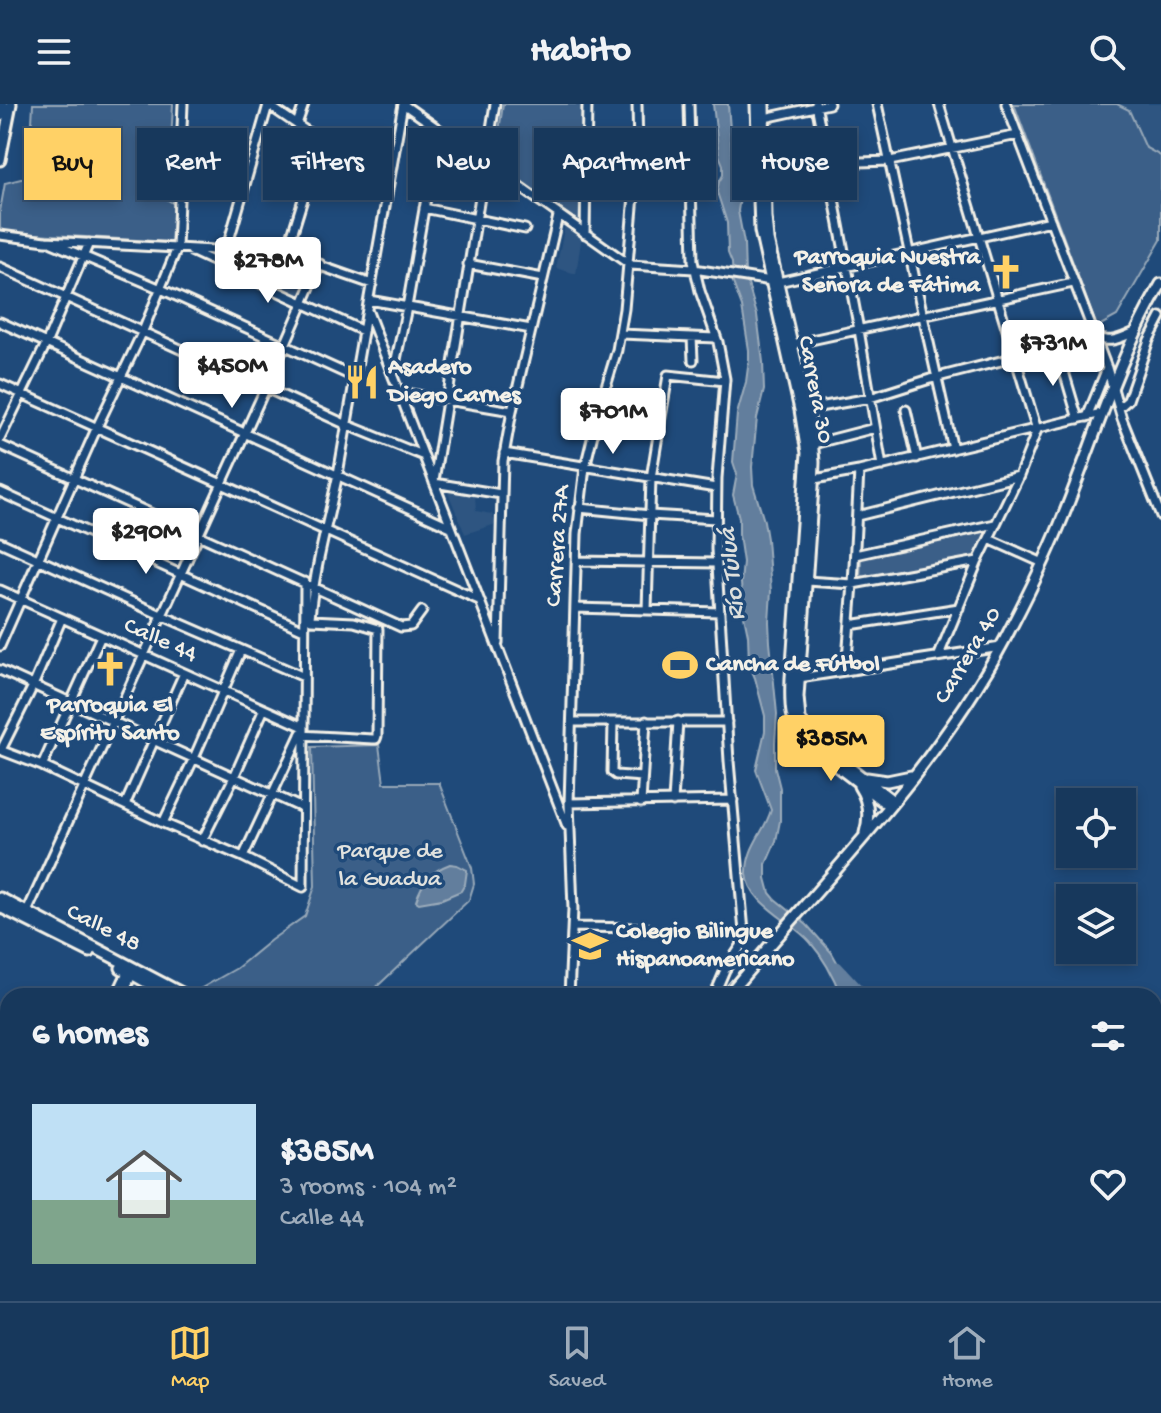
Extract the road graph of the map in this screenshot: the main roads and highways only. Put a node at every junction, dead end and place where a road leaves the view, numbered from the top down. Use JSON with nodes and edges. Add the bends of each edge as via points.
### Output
{"nodes":[{"id":1,"x":2,"y":104,"type":"edge"},
{"id":2,"x":11,"y":104,"type":"edge"},
{"id":3,"x":756,"y":104,"type":"edge"},
{"id":4,"x":764,"y":104,"type":"edge"},
{"id":5,"x":0,"y":116,"type":"edge"},
{"id":6,"x":760,"y":119,"type":"junction"},
{"id":7,"x":0,"y":160,"type":"edge"},
{"id":8,"x":1161,"y":284,"type":"edge"},
{"id":9,"x":803,"y":410,"type":"junction"},
{"id":10,"x":810,"y":480,"type":"junction"},
{"id":11,"x":804,"y":585,"type":"junction"},
{"id":12,"x":796,"y":717,"type":"junction"},
{"id":13,"x":914,"y":775,"type":"junction"},
{"id":14,"x":859,"y":779,"type":"junction"},
{"id":15,"x":891,"y":804,"type":"junction"},
{"id":16,"x":862,"y":839,"type":"junction"},
{"id":17,"x":0,"y":898,"type":"edge"},
{"id":18,"x":0,"y":907,"type":"edge"},
{"id":19,"x":131,"y":970,"type":"junction"},
{"id":20,"x":159,"y":988,"type":"edge"},
{"id":21,"x":170,"y":988,"type":"edge"},
{"id":22,"x":734,"y":988,"type":"edge"}],
"edges":[{"from":1,"to":5,"type":"main road"},
{"from":2,"to":7,"type":"main road"},
{"from":3,"to":6,"type":"main road","name":"Carrera 30"},
{"from":4,"to":6,"type":"main road","name":"Carrera 30"},
{"from":6,"to":9,"type":"main road","name":"Carrera 30","via":[[774,281]]},
{"from":8,"to":13,"type":"main road","name":"Carrera 40","via":[[1113,385],[1060,526],[1001,647]]},
{"from":9,"to":10,"type":"main road","name":"Carrera 30"},
{"from":9,"to":10,"type":"main road","name":"Carrera 30","via":[[813,444]]},
{"from":10,"to":11,"type":"main road","name":"Carrera 30"},
{"from":11,"to":12,"type":"main road","name":"Carrera 30"},
{"from":11,"to":12,"type":"main road","name":"Carrera 30","via":[[791,678],[790,703]]},
{"from":12,"to":14,"type":"main road","name":"Carrera 30","via":[[802,731]]},
{"from":13,"to":14,"type":"main road","via":[[887,781]]},
{"from":13,"to":15,"type":"main road","name":"Carrera 40"},
{"from":14,"to":15,"type":"main road"},
{"from":14,"to":16,"type":"main road","via":[[868,822]]},
{"from":15,"to":16,"type":"main road","name":"Carrera 40"},
{"from":16,"to":22,"type":"main road","name":"Carrera 40"},
{"from":17,"to":19,"type":"main road","name":"Calle 48"},
{"from":18,"to":19,"type":"main road","name":"Calle 48"},
{"from":19,"to":20,"type":"main road","name":"Calle 48"},
{"from":19,"to":21,"type":"main road","name":"Calle 48"}]}
